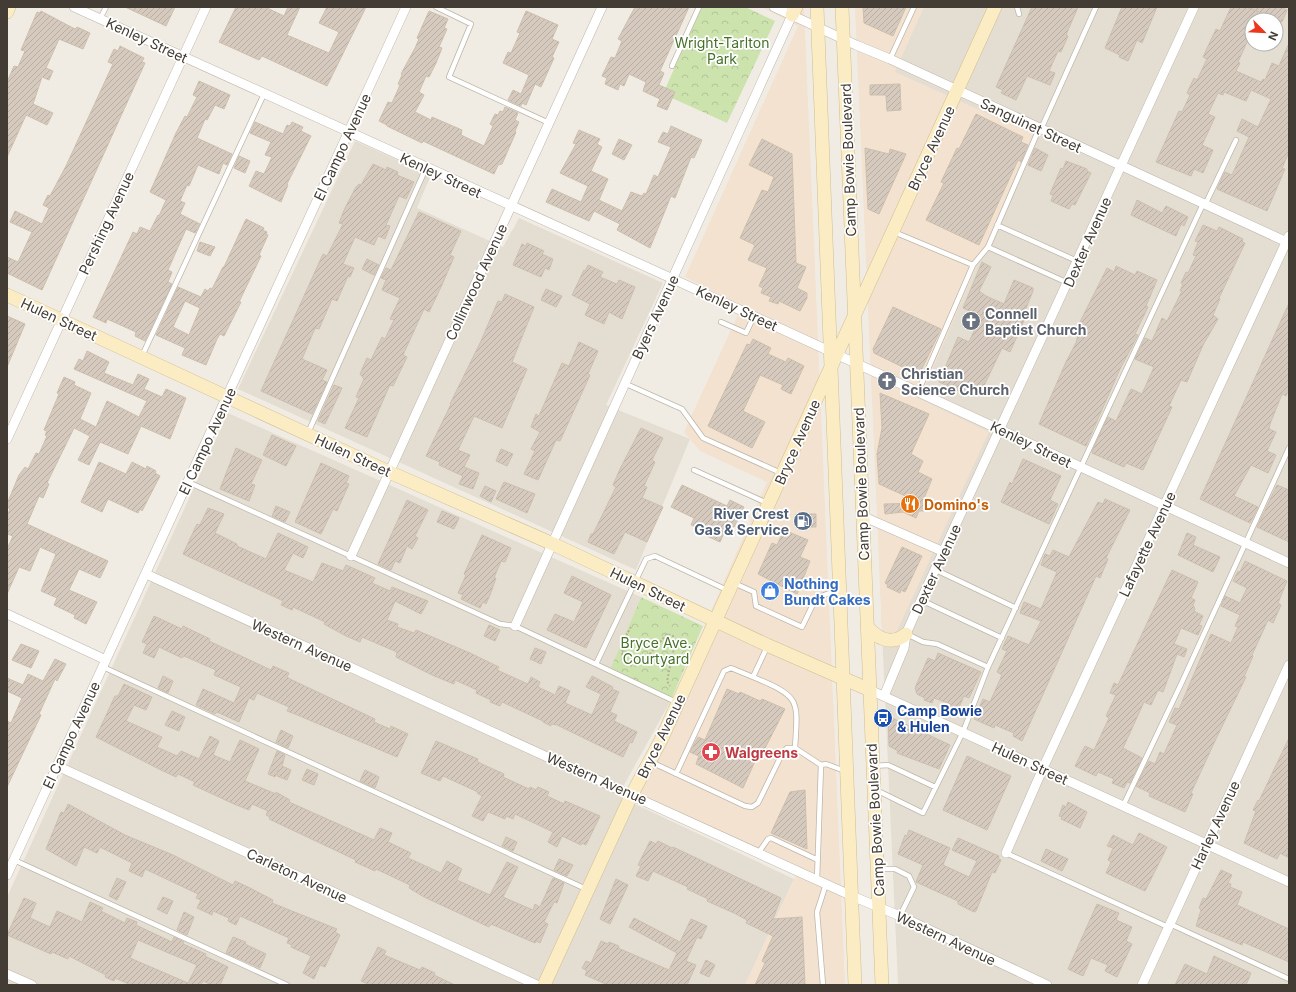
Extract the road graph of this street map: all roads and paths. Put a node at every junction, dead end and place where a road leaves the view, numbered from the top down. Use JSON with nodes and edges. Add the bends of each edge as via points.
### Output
{"nodes":[{"id":1,"x":9,"y":7,"type":"edge"},
{"id":2,"x":74,"y":7,"type":"edge"},
{"id":3,"x":106,"y":7,"type":"edge"},
{"id":4,"x":206,"y":7,"type":"edge"},
{"id":5,"x":406,"y":7,"type":"edge"},
{"id":6,"x":436,"y":7,"type":"edge"},
{"id":7,"x":602,"y":7,"type":"edge"},
{"id":8,"x":699,"y":7,"type":"edge"},
{"id":9,"x":774,"y":7,"type":"edge"},
{"id":10,"x":817,"y":7,"type":"edge"},
{"id":11,"x":842,"y":7,"type":"edge"},
{"id":12,"x":914,"y":7,"type":"edge"},
{"id":13,"x":995,"y":7,"type":"edge"},
{"id":14,"x":1017,"y":7,"type":"edge"},
{"id":15,"x":1096,"y":7,"type":"edge"},
{"id":16,"x":1194,"y":7,"type":"edge"},
{"id":17,"x":794,"y":11,"type":"edge"},
{"id":18,"x":7,"y":12,"type":"edge"},
{"id":19,"x":1019,"y":14,"type":"dead end"},
{"id":20,"x":100,"y":19,"type":"junction"},
{"id":21,"x":818,"y":28,"type":"junction"},
{"id":22,"x":843,"y":39,"type":"junction"},
{"id":23,"x":183,"y":57,"type":"junction"},
{"id":24,"x":890,"y":59,"type":"junction"},
{"id":25,"x":672,"y":66,"type":"dead end"},
{"id":26,"x":957,"y":91,"type":"junction"},
{"id":27,"x":264,"y":94,"type":"junction"},
{"id":28,"x":549,"y":123,"type":"junction"},
{"id":29,"x":1040,"y":129,"type":"junction"},
{"id":30,"x":349,"y":133,"type":"junction"},
{"id":31,"x":1236,"y":140,"type":"dead end"},
{"id":32,"x":1122,"y":167,"type":"junction"},
{"id":33,"x":426,"y":168,"type":"junction"},
{"id":34,"x":1204,"y":204,"type":"junction"},
{"id":35,"x":511,"y":207,"type":"junction"},
{"id":36,"x":997,"y":225,"type":"junction"},
{"id":37,"x":893,"y":232,"type":"junction"},
{"id":38,"x":1288,"y":240,"type":"edge"},
{"id":39,"x":988,"y":247,"type":"junction"},
{"id":40,"x":1079,"y":262,"type":"junction"},
{"id":41,"x":973,"y":265,"type":"junction"},
{"id":42,"x":673,"y":279,"type":"junction"},
{"id":43,"x":1069,"y":283,"type":"junction"},
{"id":44,"x":7,"y":295,"type":"edge"},
{"id":45,"x":754,"y":316,"type":"junction"},
{"id":46,"x":855,"y":316,"type":"junction"},
{"id":47,"x":61,"y":320,"type":"junction"},
{"id":48,"x":721,"y":322,"type":"dead end"},
{"id":49,"x":141,"y":357,"type":"junction"},
{"id":50,"x":833,"y":357,"type":"junction"},
{"id":51,"x":857,"y":364,"type":"junction"},
{"id":52,"x":624,"y":383,"type":"junction"},
{"id":53,"x":918,"y":392,"type":"junction"},
{"id":54,"x":227,"y":397,"type":"junction"},
{"id":55,"x":1001,"y":429,"type":"junction"},
{"id":56,"x":308,"y":434,"type":"junction"},
{"id":57,"x":7,"y":438,"type":"edge"},
{"id":58,"x":1289,"y":448,"type":"edge"},
{"id":59,"x":1081,"y":468,"type":"junction"},
{"id":60,"x":694,"y":470,"type":"dead end"},
{"id":61,"x":390,"y":472,"type":"junction"},
{"id":62,"x":783,"y":474,"type":"junction"},
{"id":63,"x":188,"y":482,"type":"junction"},
{"id":64,"x":769,"y":503,"type":"junction"},
{"id":65,"x":1165,"y":507,"type":"junction"},
{"id":66,"x":862,"y":516,"type":"junction"},
{"id":67,"x":1245,"y":543,"type":"junction"},
{"id":68,"x":553,"y":544,"type":"junction"},
{"id":69,"x":944,"y":552,"type":"junction"},
{"id":70,"x":350,"y":556,"type":"junction"},
{"id":71,"x":1289,"y":563,"type":"edge"},
{"id":72,"x":936,"y":570,"type":"junction"},
{"id":73,"x":146,"y":574,"type":"junction"},
{"id":74,"x":635,"y":582,"type":"junction"},
{"id":75,"x":731,"y":586,"type":"junction"},
{"id":76,"x":839,"y":590,"type":"junction"},
{"id":77,"x":922,"y":600,"type":"junction"},
{"id":78,"x":1016,"y":608,"type":"junction"},
{"id":79,"x":7,"y":614,"type":"edge"},
{"id":80,"x":715,"y":621,"type":"junction"},
{"id":81,"x":515,"y":626,"type":"junction"},
{"id":82,"x":867,"y":626,"type":"junction"},
{"id":83,"x":631,"y":627,"type":"dead end"},
{"id":84,"x":906,"y":634,"type":"junction"},
{"id":85,"x":1002,"y":638,"type":"junction"},
{"id":86,"x":767,"y":645,"type":"junction"},
{"id":87,"x":104,"y":664,"type":"junction"},
{"id":88,"x":596,"y":664,"type":"junction"},
{"id":89,"x":1289,"y":665,"type":"edge"},
{"id":90,"x":988,"y":667,"type":"junction"},
{"id":91,"x":753,"y":677,"type":"junction"},
{"id":92,"x":842,"y":679,"type":"junction"},
{"id":93,"x":670,"y":686,"type":"dead end"},
{"id":94,"x":870,"y":690,"type":"junction"},
{"id":95,"x":884,"y":696,"type":"junction"},
{"id":96,"x":677,"y":703,"type":"junction"},
{"id":97,"x":964,"y":732,"type":"junction"},
{"id":98,"x":795,"y":748,"type":"junction"},
{"id":99,"x":649,"y":761,"type":"junction"},
{"id":100,"x":821,"y":765,"type":"junction"},
{"id":101,"x":57,"y":766,"type":"junction"},
{"id":102,"x":873,"y":766,"type":"junction"},
{"id":103,"x":1043,"y":768,"type":"junction"},
{"id":104,"x":847,"y":772,"type":"junction"},
{"id":105,"x":676,"y":774,"type":"junction"},
{"id":106,"x":935,"y":787,"type":"junction"},
{"id":107,"x":874,"y":790,"type":"junction"},
{"id":108,"x":632,"y":794,"type":"junction"},
{"id":109,"x":1122,"y":807,"type":"junction"},
{"id":110,"x":1206,"y":845,"type":"junction"},
{"id":111,"x":759,"y":852,"type":"junction"},
{"id":112,"x":1006,"y":853,"type":"joint"},
{"id":113,"x":14,"y":860,"type":"junction"},
{"id":114,"x":818,"y":860,"type":"junction"},
{"id":115,"x":878,"y":869,"type":"junction"},
{"id":116,"x":7,"y":875,"type":"edge"},
{"id":117,"x":817,"y":880,"type":"junction"},
{"id":118,"x":1289,"y":881,"type":"edge"},
{"id":119,"x":826,"y":884,"type":"junction"},
{"id":120,"x":588,"y":890,"type":"junction"},
{"id":121,"x":852,"y":896,"type":"junction"},
{"id":122,"x":879,"y":907,"type":"junction"},
{"id":123,"x":900,"y":916,"type":"junction"},
{"id":124,"x":1169,"y":926,"type":"junction"},
{"id":125,"x":7,"y":974,"type":"edge"},
{"id":126,"x":1289,"y":979,"type":"edge"},
{"id":127,"x":32,"y":985,"type":"edge"},
{"id":128,"x":287,"y":985,"type":"edge"},
{"id":129,"x":537,"y":985,"type":"edge"},
{"id":130,"x":544,"y":985,"type":"edge"},
{"id":131,"x":823,"y":985,"type":"edge"},
{"id":132,"x":853,"y":985,"type":"edge"},
{"id":133,"x":882,"y":985,"type":"edge"},
{"id":134,"x":1047,"y":985,"type":"edge"},
{"id":135,"x":1142,"y":985,"type":"edge"}],
"edges":[{"from":1,"to":18,"type":"main road"},
{"from":2,"to":20,"type":"street","name":"Kenley Street"},
{"from":3,"to":20,"type":"lane"},
{"from":4,"to":23,"type":"street","name":"Pershing Avenue"},
{"from":5,"to":30,"type":"street","name":"El Campo Avenue"},
{"from":6,"to":28,"type":"lane","via":[[471,24],[449,77]]},
{"from":7,"to":28,"type":"street","name":"Collinwood Avenue"},
{"from":8,"to":25,"type":"lane"},
{"from":9,"to":17,"type":"street","name":"Sanguinet Street"},
{"from":10,"to":21,"type":"main road","name":"Camp Bowie Boulevard"},
{"from":11,"to":22,"type":"main road","name":"Camp Bowie Boulevard"},
{"from":12,"to":24,"type":"lane"},
{"from":13,"to":26,"type":"main road","name":"Bryce Avenue"},
{"from":14,"to":19,"type":"lane"},
{"from":15,"to":29,"type":"lane"},
{"from":16,"to":32,"type":"street","name":"Dexter Avenue"},
{"from":17,"to":21,"type":"street","name":"Sanguinet Street"},
{"from":17,"to":42,"type":"street","name":"Byers Avenue"},
{"from":20,"to":23,"type":"street","name":"Kenley Street"},
{"from":21,"to":22,"type":"street","name":"Sanguinet Street"},
{"from":21,"to":50,"type":"main road","name":"Camp Bowie Boulevard"},
{"from":22,"to":24,"type":"street","name":"Sanguinet Street"},
{"from":22,"to":46,"type":"main road","name":"Camp Bowie Boulevard"},
{"from":23,"to":27,"type":"street","name":"Kenley Street"},
{"from":23,"to":47,"type":"street","name":"Pershing Avenue"},
{"from":24,"to":26,"type":"street","name":"Sanguinet Street"},
{"from":26,"to":29,"type":"street","name":"Sanguinet Street"},
{"from":26,"to":37,"type":"main road","name":"Bryce Avenue"},
{"from":27,"to":30,"type":"street","name":"Kenley Street"},
{"from":27,"to":49,"type":"lane"},
{"from":28,"to":35,"type":"street","name":"Collinwood Avenue"},
{"from":29,"to":32,"type":"street","name":"Sanguinet Street"},
{"from":29,"to":36,"type":"lane"},
{"from":30,"to":33,"type":"street","name":"Kenley Street"},
{"from":30,"to":54,"type":"street","name":"El Campo Avenue"},
{"from":31,"to":34,"type":"lane"},
{"from":32,"to":34,"type":"street","name":"Sanguinet Street"},
{"from":32,"to":40,"type":"street","name":"Dexter Avenue"},
{"from":33,"to":35,"type":"street","name":"Kenley Street"},
{"from":33,"to":56,"type":"lane"},
{"from":34,"to":38,"type":"street","name":"Sanguinet Street"},
{"from":34,"to":59,"type":"lane"},
{"from":35,"to":42,"type":"street","name":"Kenley Street"},
{"from":35,"to":61,"type":"street","name":"Collinwood Avenue"},
{"from":36,"to":39,"type":"lane"},
{"from":36,"to":40,"type":"lane"},
{"from":37,"to":41,"type":"lane"},
{"from":37,"to":46,"type":"main road","name":"Bryce Avenue"},
{"from":38,"to":65,"type":"street","name":"Lafayette Avenue"},
{"from":39,"to":41,"type":"lane"},
{"from":39,"to":43,"type":"lane"},
{"from":40,"to":43,"type":"street","name":"Dexter Avenue"},
{"from":41,"to":53,"type":"lane"},
{"from":42,"to":45,"type":"street","name":"Kenley Street"},
{"from":42,"to":52,"type":"street","name":"Byers Avenue"},
{"from":43,"to":55,"type":"street","name":"Dexter Avenue"},
{"from":44,"to":47,"type":"main road","name":"Hulen Street"},
{"from":45,"to":48,"type":"lane","via":[[746,333]]},
{"from":45,"to":50,"type":"street","name":"Kenley Street"},
{"from":46,"to":50,"type":"main road","name":"Bryce Avenue"},
{"from":46,"to":51,"type":"main road","name":"Camp Bowie Boulevard"},
{"from":47,"to":49,"type":"main road","name":"Hulen Street"},
{"from":47,"to":57,"type":"street","name":"Pershing Avenue"},
{"from":49,"to":54,"type":"main road","name":"Hulen Street"},
{"from":50,"to":51,"type":"street","name":"Kenley Street"},
{"from":50,"to":62,"type":"main road","name":"Bryce Avenue"},
{"from":50,"to":76,"type":"main road","name":"Camp Bowie Boulevard"},
{"from":51,"to":53,"type":"street","name":"Kenley Street"},
{"from":51,"to":66,"type":"main road","name":"Camp Bowie Boulevard"},
{"from":52,"to":62,"type":"lane","via":[[682,409],[703,438]]},
{"from":52,"to":68,"type":"street","name":"Byers Avenue"},
{"from":53,"to":55,"type":"street","name":"Kenley Street"},
{"from":54,"to":56,"type":"main road","name":"Hulen Street"},
{"from":54,"to":63,"type":"street","name":"El Campo Avenue"},
{"from":55,"to":59,"type":"street","name":"Kenley Street"},
{"from":55,"to":69,"type":"street","name":"Dexter Avenue"},
{"from":56,"to":61,"type":"main road","name":"Hulen Street"},
{"from":58,"to":67,"type":"lane"},
{"from":59,"to":65,"type":"street","name":"Kenley Street"},
{"from":59,"to":78,"type":"lane"},
{"from":60,"to":64,"type":"lane"},
{"from":61,"to":68,"type":"main road","name":"Hulen Street"},
{"from":61,"to":70,"type":"street","name":"Collinwood Avenue"},
{"from":62,"to":64,"type":"main road","name":"Bryce Avenue"},
{"from":63,"to":70,"type":"lane"},
{"from":63,"to":73,"type":"street","name":"El Campo Avenue"},
{"from":64,"to":75,"type":"main road","name":"Bryce Avenue"},
{"from":65,"to":67,"type":"street","name":"Kenley Street"},
{"from":65,"to":103,"type":"street","name":"Lafayette Avenue"},
{"from":66,"to":69,"type":"street"},
{"from":66,"to":82,"type":"main road","name":"Camp Bowie Boulevard"},
{"from":67,"to":71,"type":"street","name":"Kenley Street"},
{"from":67,"to":109,"type":"lane"},
{"from":68,"to":74,"type":"main road","name":"Hulen Street"},
{"from":68,"to":81,"type":"street","name":"Byers Avenue"},
{"from":69,"to":72,"type":"street","name":"Dexter Avenue"},
{"from":70,"to":81,"type":"lane","via":[[500,624]]},
{"from":72,"to":77,"type":"street","name":"Dexter Avenue"},
{"from":72,"to":78,"type":"lane"},
{"from":73,"to":87,"type":"street","name":"El Campo Avenue"},
{"from":73,"to":108,"type":"street","name":"Western Avenue"},
{"from":74,"to":75,"type":"lane","via":[[646,559],[655,556]]},
{"from":74,"to":80,"type":"main road","name":"Hulen Street"},
{"from":74,"to":88,"type":"lane"},
{"from":75,"to":76,"type":"lane","via":[[754,592],[756,606],[802,627],[816,598]]},
{"from":75,"to":80,"type":"main road","name":"Bryce Avenue"},
{"from":76,"to":92,"type":"main road","name":"Camp Bowie Boulevard"},
{"from":77,"to":84,"type":"street","name":"Dexter Avenue"},
{"from":77,"to":85,"type":"lane"},
{"from":78,"to":85,"type":"lane"},
{"from":79,"to":87,"type":"street"},
{"from":80,"to":86,"type":"main road","name":"Hulen Street"},
{"from":80,"to":96,"type":"main road","name":"Bryce Avenue"},
{"from":81,"to":88,"type":"lane"},
{"from":82,"to":84,"type":"main road","via":[[881,639],[890,641],[900,640]]},
{"from":82,"to":94,"type":"main road","name":"Camp Bowie Boulevard"},
{"from":83,"to":93,"type":"path","via":[[623,644],[622,656],[623,660],[632,665],[641,664],[667,634],[673,636],[675,643],[667,681]]},
{"from":84,"to":90,"type":"lane"},
{"from":84,"to":95,"type":"street","name":"Dexter Avenue","via":[[904,648]]},
{"from":85,"to":90,"type":"lane"},
{"from":86,"to":91,"type":"lane"},
{"from":86,"to":92,"type":"main road","name":"Hulen Street"},
{"from":87,"to":101,"type":"street","name":"El Campo Avenue"},
{"from":87,"to":120,"type":"lane"},
{"from":88,"to":96,"type":"lane"},
{"from":89,"to":110,"type":"street","name":"Harley Avenue"},
{"from":90,"to":97,"type":"lane"},
{"from":91,"to":98,"type":"lane","via":[[787,694],[795,701],[798,712]]},
{"from":91,"to":105,"type":"lane","via":[[731,668],[724,671]]},
{"from":92,"to":94,"type":"main road","name":"Hulen Street"},
{"from":92,"to":104,"type":"main road","name":"Camp Bowie Boulevard"},
{"from":94,"to":95,"type":"street","name":"Hulen Street"},
{"from":94,"to":102,"type":"main road","name":"Camp Bowie Boulevard"},
{"from":95,"to":97,"type":"street","name":"Hulen Street"},
{"from":96,"to":99,"type":"main road","name":"Bryce Avenue"},
{"from":97,"to":103,"type":"street","name":"Hulen Street"},
{"from":97,"to":106,"type":"lane"},
{"from":98,"to":100,"type":"lane"},
{"from":98,"to":105,"type":"lane","via":[[787,748],[782,754],[758,804],[752,807]]},
{"from":99,"to":105,"type":"lane"},
{"from":99,"to":108,"type":"main road","name":"Bryce Avenue"},
{"from":100,"to":104,"type":"lane","via":[[826,764]]},
{"from":100,"to":114,"type":"lane"},
{"from":101,"to":113,"type":"street","name":"El Campo Avenue"},
{"from":101,"to":129,"type":"street","name":"Carleton Avenue"},
{"from":102,"to":106,"type":"lane","via":[[888,765]]},
{"from":102,"to":107,"type":"main road","name":"Camp Bowie Boulevard"},
{"from":103,"to":109,"type":"street","name":"Hulen Street"},
{"from":103,"to":112,"type":"street","name":"Lafayette Avenue"},
{"from":104,"to":121,"type":"main road","name":"Camp Bowie Boulevard"},
{"from":106,"to":107,"type":"lane","via":[[923,813]]},
{"from":107,"to":115,"type":"main road","name":"Camp Bowie Boulevard"},
{"from":108,"to":111,"type":"street","name":"Western Avenue"},
{"from":108,"to":120,"type":"main road","name":"Bryce Avenue"},
{"from":109,"to":110,"type":"street","name":"Hulen Street"},
{"from":110,"to":118,"type":"street","name":"Hulen Street"},
{"from":110,"to":124,"type":"street","name":"Harley Avenue"},
{"from":111,"to":114,"type":"lane","via":[[771,838]]},
{"from":111,"to":117,"type":"street","name":"Western Avenue"},
{"from":112,"to":124,"type":"lane"},
{"from":113,"to":116,"type":"street","name":"El Campo Avenue"},
{"from":113,"to":128,"type":"lane"},
{"from":114,"to":117,"type":"lane"},
{"from":115,"to":122,"type":"main road","name":"Camp Bowie Boulevard"},
{"from":115,"to":123,"type":"lane","via":[[895,870],[910,876],[914,887]]},
{"from":117,"to":119,"type":"street","name":"Western Avenue"},
{"from":119,"to":121,"type":"street","name":"Western Avenue"},
{"from":119,"to":131,"type":"lane","via":[[817,912]]},
{"from":120,"to":130,"type":"main road","name":"Bryce Avenue"},
{"from":121,"to":122,"type":"street","name":"Western Avenue"},
{"from":121,"to":132,"type":"main road","name":"Camp Bowie Boulevard"},
{"from":122,"to":123,"type":"street","name":"Western Avenue"},
{"from":122,"to":133,"type":"main road","name":"Camp Bowie Boulevard"},
{"from":123,"to":134,"type":"street","name":"Western Avenue"},
{"from":124,"to":126,"type":"lane"},
{"from":124,"to":135,"type":"street","name":"Harley Avenue"},
{"from":125,"to":127,"type":"street"}]}
